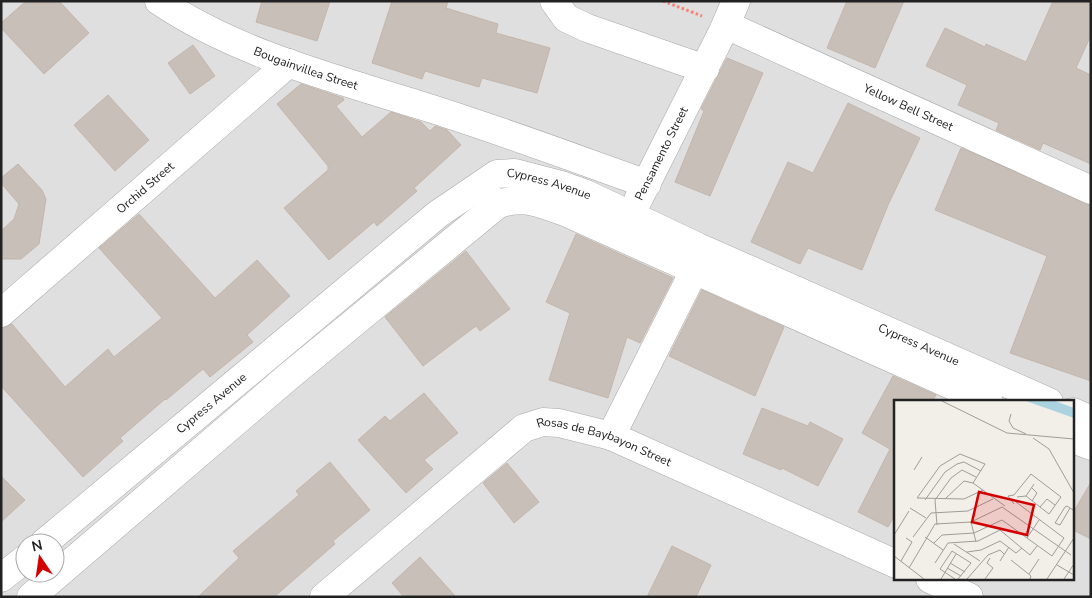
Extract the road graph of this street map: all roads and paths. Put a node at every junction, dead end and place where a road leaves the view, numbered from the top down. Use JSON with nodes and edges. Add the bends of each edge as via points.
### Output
{"nodes":[{"id":1,"x":159,"y":1,"type":"edge"},
{"id":2,"x":554,"y":1,"type":"edge"},
{"id":3,"x":663,"y":1,"type":"edge"},
{"id":4,"x":731,"y":13,"type":"edge"},
{"id":5,"x":289,"y":63,"type":"junction"},
{"id":6,"x":704,"y":69,"type":"junction"},
{"id":7,"x":461,"y":118,"type":"junction"},
{"id":8,"x":515,"y":173,"type":"junction"},
{"id":9,"x":646,"y":184,"type":"junction"},
{"id":10,"x":1091,"y":190,"type":"edge"},
{"id":11,"x":526,"y":199,"type":"junction"},
{"id":12,"x":626,"y":227,"type":"junction"},
{"id":13,"x":696,"y":259,"type":"junction"},
{"id":14,"x":1,"y":313,"type":"edge"},
{"id":15,"x":269,"y":355,"type":"junction"},
{"id":16,"x":289,"y":376,"type":"junction"},
{"id":17,"x":986,"y":400,"type":"edge"},
{"id":18,"x":1045,"y":400,"type":"edge"},
{"id":19,"x":1074,"y":412,"type":"edge"},
{"id":20,"x":1091,"y":420,"type":"edge"},
{"id":21,"x":611,"y":436,"type":"junction"},
{"id":22,"x":1074,"y":438,"type":"edge"},
{"id":23,"x":1091,"y":446,"type":"edge"},
{"id":24,"x":56,"y":533,"type":"edge"},
{"id":25,"x":894,"y":563,"type":"edge"},
{"id":26,"x":15,"y":567,"type":"edge"},
{"id":27,"x":1,"y":578,"type":"edge"},
{"id":28,"x":932,"y":580,"type":"edge"},
{"id":29,"x":31,"y":597,"type":"edge"},
{"id":30,"x":324,"y":597,"type":"edge"},
{"id":31,"x":969,"y":597,"type":"edge"}],
"edges":[{"from":1,"to":5,"type":"street","name":"Bougainvillea Street","via":[[198,24]]},
{"from":2,"to":6,"type":"street","via":[[566,18],[587,28]]},
{"from":3,"to":4,"type":"path"},
{"from":4,"to":6,"type":"street","name":"Pensamento Street"},
{"from":4,"to":10,"type":"street","name":"Yellow Bell Street"},
{"from":5,"to":7,"type":"street","name":"Bougainvillea Street"},
{"from":5,"to":14,"type":"street","name":"Orchid Street"},
{"from":6,"to":9,"type":"street","name":"Pensamento Street"},
{"from":7,"to":8,"type":"street","name":"Bougainvillea Street"},
{"from":7,"to":9,"type":"street","name":"Bougainvillea Street"},
{"from":8,"to":11,"type":"street"},
{"from":8,"to":12,"type":"street","name":"Cypress Avenue","via":[[586,194]]},
{"from":8,"to":15,"type":"street","name":"Cypress Avenue","via":[[496,174],[438,214]]},
{"from":9,"to":12,"type":"street","name":"Pensamento Street"},
{"from":11,"to":12,"type":"street","name":"Cypress Avenue"},
{"from":11,"to":16,"type":"street","name":"Cypress Avenue","via":[[510,199],[497,205]]},
{"from":12,"to":13,"type":"street","name":"Cypress Avenue"},
{"from":13,"to":17,"type":"street","name":"Cypress Avenue"},
{"from":13,"to":18,"type":"street","name":"Cypress Avenue"},
{"from":13,"to":21,"type":"street"},
{"from":15,"to":16,"type":"street"},
{"from":15,"to":24,"type":"street","name":"Cypress Avenue"},
{"from":16,"to":29,"type":"street","name":"Cypress Avenue"},
{"from":19,"to":20,"type":"street"},
{"from":21,"to":25,"type":"street","name":"Rosas de Baybayon Street"},
{"from":21,"to":30,"type":"street","name":"Rosas de Baybayon Street","via":[[559,423],[543,422],[524,428]]},
{"from":22,"to":23,"type":"street"},
{"from":26,"to":27,"type":"street"},
{"from":28,"to":31,"type":"street"}]}
